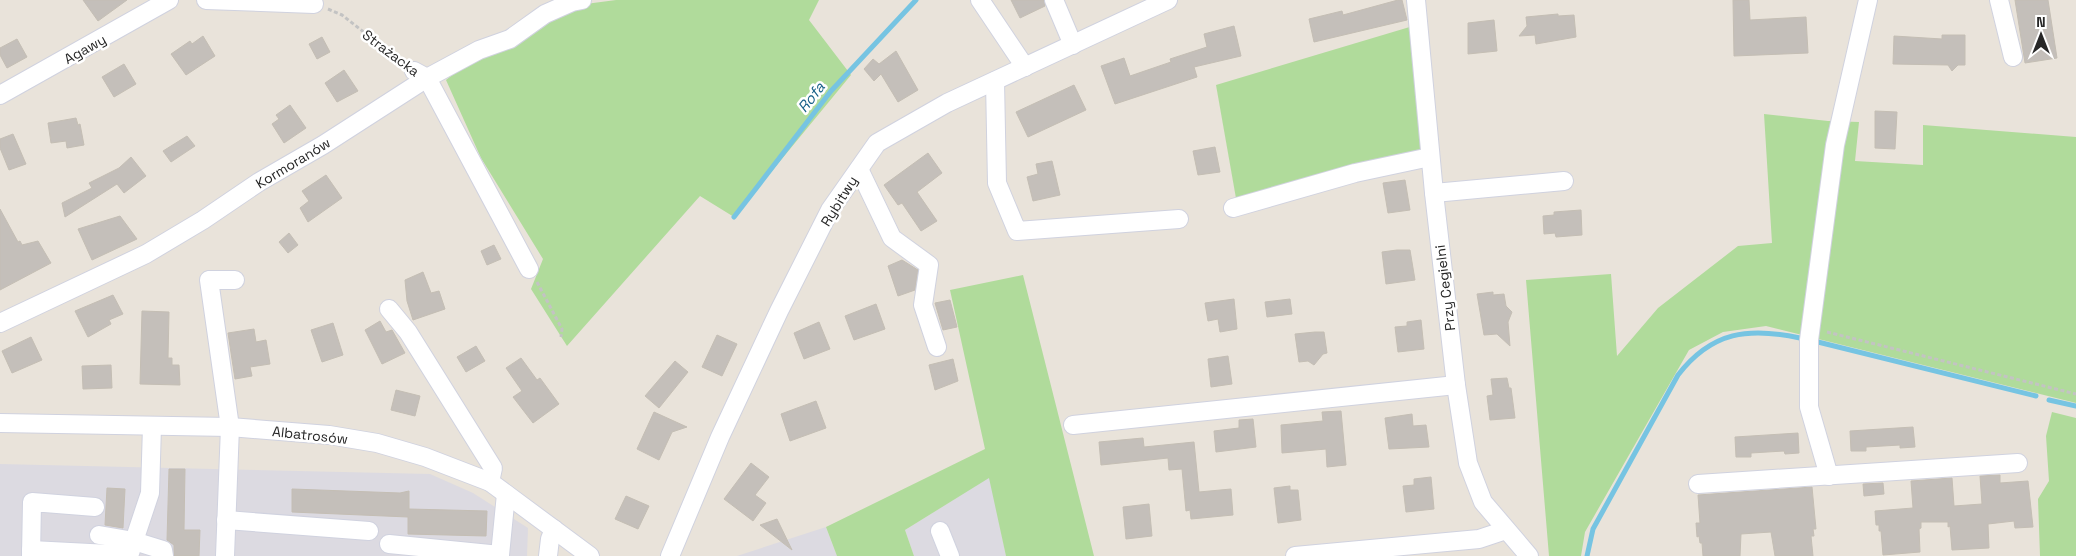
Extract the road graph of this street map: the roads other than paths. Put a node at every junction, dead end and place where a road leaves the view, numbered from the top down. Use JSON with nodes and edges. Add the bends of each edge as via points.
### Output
{"nodes":[{"id":1,"x":169,"y":0,"type":"edge"},
{"id":2,"x":206,"y":0,"type":"edge"},
{"id":3,"x":582,"y":0,"type":"edge"},
{"id":4,"x":980,"y":0,"type":"edge"},
{"id":5,"x":1054,"y":0,"type":"edge"},
{"id":6,"x":1168,"y":0,"type":"edge"},
{"id":7,"x":1416,"y":0,"type":"edge"},
{"id":8,"x":1868,"y":0,"type":"edge"},
{"id":9,"x":1999,"y":0,"type":"edge"},
{"id":10,"x":314,"y":4,"type":"road end"},
{"id":11,"x":1072,"y":45,"type":"junction"},
{"id":12,"x":2013,"y":57,"type":"dead end"},
{"id":13,"x":1026,"y":67,"type":"junction"},
{"id":14,"x":420,"y":75,"type":"junction"},
{"id":15,"x":995,"y":81,"type":"junction"},
{"id":16,"x":0,"y":95,"type":"edge"},
{"id":17,"x":1430,"y":157,"type":"junction"},
{"id":18,"x":859,"y":169,"type":"junction"},
{"id":19,"x":1564,"y":181,"type":"dead end"},
{"id":20,"x":1434,"y":192,"type":"junction"},
{"id":21,"x":1233,"y":208,"type":"dead end"},
{"id":22,"x":1179,"y":219,"type":"dead end"},
{"id":23,"x":529,"y":269,"type":"road end"},
{"id":24,"x":235,"y":280,"type":"dead end"},
{"id":25,"x":389,"y":309,"type":"dead end"},
{"id":26,"x":0,"y":323,"type":"edge"},
{"id":27,"x":936,"y":347,"type":"dead end"},
{"id":28,"x":1456,"y":385,"type":"junction"},
{"id":29,"x":0,"y":424,"type":"edge"},
{"id":30,"x":1073,"y":425,"type":"dead end"},
{"id":31,"x":152,"y":426,"type":"junction"},
{"id":32,"x":230,"y":427,"type":"junction"},
{"id":33,"x":2018,"y":463,"type":"dead end"},
{"id":34,"x":1829,"y":476,"type":"junction"},
{"id":35,"x":490,"y":482,"type":"junction"},
{"id":36,"x":1698,"y":484,"type":"dead end"},
{"id":37,"x":506,"y":494,"type":"junction"},
{"id":38,"x":95,"y":507,"type":"dead end"},
{"id":39,"x":226,"y":520,"type":"junction"},
{"id":40,"x":554,"y":529,"type":"junction"},
{"id":41,"x":1506,"y":530,"type":"junction"},
{"id":42,"x":369,"y":531,"type":"dead end"},
{"id":43,"x":940,"y":531,"type":"dead end"},
{"id":44,"x":99,"y":535,"type":"dead end"},
{"id":45,"x":389,"y":544,"type":"dead end"},
{"id":46,"x":131,"y":551,"type":"edge"},
{"id":47,"x":31,"y":553,"type":"edge"},
{"id":48,"x":164,"y":556,"type":"edge"},
{"id":49,"x":225,"y":556,"type":"edge"},
{"id":50,"x":548,"y":556,"type":"edge"},
{"id":51,"x":590,"y":556,"type":"edge"},
{"id":52,"x":670,"y":556,"type":"edge"},
{"id":53,"x":950,"y":556,"type":"edge"},
{"id":54,"x":1295,"y":556,"type":"edge"},
{"id":55,"x":1529,"y":556,"type":"edge"}],
"edges":[{"from":1,"to":16,"type":"street","name":"Agawy"},
{"from":2,"to":10,"type":"street"},
{"from":3,"to":14,"type":"street","name":"Kormoranów","via":[[545,14],[510,39]]},
{"from":4,"to":13,"type":"street"},
{"from":5,"to":11,"type":"street"},
{"from":6,"to":11,"type":"street","name":"Rybitwy"},
{"from":7,"to":17,"type":"street","name":"Przy Cegielni"},
{"from":8,"to":34,"type":"street","via":[[1835,145],[1811,326],[1808,399]]},
{"from":9,"to":12,"type":"street"},
{"from":11,"to":13,"type":"street","name":"Rybitwy"},
{"from":13,"to":15,"type":"street","name":"Rybitwy"},
{"from":14,"to":23,"type":"street","name":"Strażacka"},
{"from":14,"to":26,"type":"street","name":"Kormoranów","via":[[323,145],[146,254]]},
{"from":15,"to":18,"type":"street","name":"Rybitwy","via":[[947,103],[877,143]]},
{"from":15,"to":22,"type":"street","via":[[997,184],[1017,232]]},
{"from":17,"to":20,"type":"street","name":"Przy Cegielni"},
{"from":17,"to":21,"type":"street","via":[[1355,173]]},
{"from":18,"to":27,"type":"street","via":[[892,238],[929,265],[923,304]]},
{"from":18,"to":52,"type":"street","name":"Rybitwy","via":[[830,210],[779,311],[720,437]]},
{"from":19,"to":20,"type":"street"},
{"from":20,"to":28,"type":"street","name":"Przy Cegielni"},
{"from":24,"to":32,"type":"street","via":[[209,280]]},
{"from":25,"to":35,"type":"street","via":[[408,332],[493,468]]},
{"from":28,"to":30,"type":"street"},
{"from":28,"to":41,"type":"street","name":"Przy Cegielni","via":[[1472,478],[1483,502]]},
{"from":29,"to":31,"type":"street","name":"Albatrosów"},
{"from":31,"to":32,"type":"street","name":"Albatrosów"},
{"from":31,"to":46,"type":"street","via":[[150,493]]},
{"from":32,"to":35,"type":"street","name":"Albatrosów","via":[[329,435],[377,443]]},
{"from":32,"to":39,"type":"street"},
{"from":33,"to":34,"type":"street"},
{"from":34,"to":36,"type":"street"},
{"from":35,"to":37,"type":"street","name":"Albatrosów"},
{"from":37,"to":40,"type":"street","name":"Albatrosów"},
{"from":37,"to":45,"type":"street","via":[[500,555]]},
{"from":38,"to":47,"type":"street","via":[[25,499]]},
{"from":39,"to":42,"type":"street"},
{"from":39,"to":49,"type":"street"},
{"from":40,"to":50,"type":"street"},
{"from":40,"to":51,"type":"street","name":"Albatrosów"},
{"from":41,"to":54,"type":"street","via":[[1479,539]]},
{"from":41,"to":55,"type":"street","name":"Przy Cegielni"},
{"from":43,"to":53,"type":"street"},
{"from":44,"to":46,"type":"street"},
{"from":46,"to":47,"type":"street"},
{"from":46,"to":48,"type":"street","via":[[163,550]]}]}
